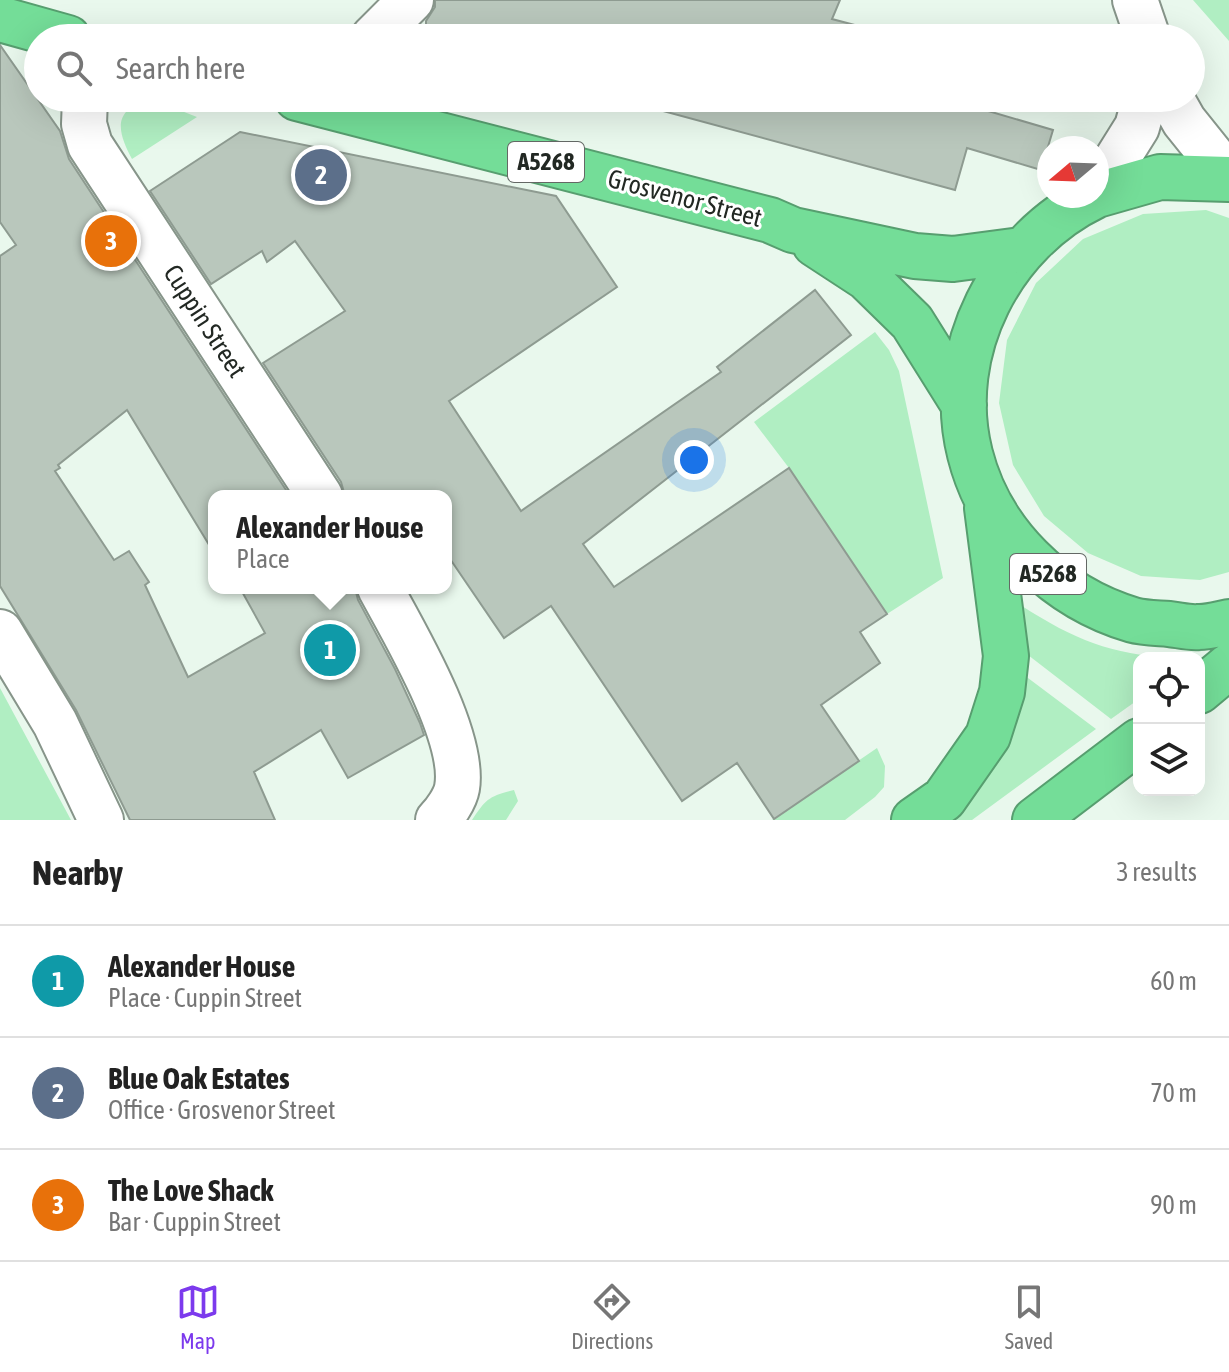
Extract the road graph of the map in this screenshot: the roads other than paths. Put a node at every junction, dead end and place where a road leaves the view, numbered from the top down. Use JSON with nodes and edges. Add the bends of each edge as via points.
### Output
{"nodes":[{"id":1,"x":411,"y":0,"type":"edge"},
{"id":2,"x":0,"y":19,"type":"edge"},
{"id":3,"x":387,"y":24,"type":"edge"},
{"id":4,"x":24,"y":26,"type":"edge"},
{"id":5,"x":84,"y":112,"type":"edge"},
{"id":6,"x":356,"y":112,"type":"edge"},
{"id":7,"x":1141,"y":112,"type":"edge"},
{"id":8,"x":1179,"y":112,"type":"edge"},
{"id":9,"x":1109,"y":172,"type":"edge"},
{"id":10,"x":1229,"y":178,"type":"edge"},
{"id":11,"x":1109,"y":191,"type":"edge"},
{"id":12,"x":1074,"y":208,"type":"edge"},
{"id":13,"x":793,"y":230,"type":"junction"},
{"id":14,"x":1021,"y":250,"type":"junction"},
{"id":15,"x":964,"y":405,"type":"junction"},
{"id":16,"x":316,"y":490,"type":"edge"},
{"id":17,"x":987,"y":500,"type":"junction"},
{"id":18,"x":383,"y":594,"type":"edge"},
{"id":19,"x":1229,"y":622,"type":"edge"},
{"id":20,"x":0,"y":632,"type":"edge"},
{"id":21,"x":1229,"y":666,"type":"edge"},
{"id":22,"x":1205,"y":686,"type":"edge"},
{"id":23,"x":1133,"y":746,"type":"edge"},
{"id":24,"x":101,"y":820,"type":"edge"},
{"id":25,"x":438,"y":820,"type":"edge"},
{"id":26,"x":914,"y":820,"type":"edge"},
{"id":27,"x":1035,"y":820,"type":"edge"}],
"edges":[{"from":1,"to":3,"type":"street"},
{"from":2,"to":4,"type":"highway"},
{"from":5,"to":16,"type":"street","name":"Cuppin Street","via":[[90,145]]},
{"from":6,"to":13,"type":"highway","name":"Grosvenor Street","number":"A5268"},
{"from":7,"to":9,"type":"street"},
{"from":8,"to":10,"type":"street"},
{"from":10,"to":11,"type":"highway","number":"A5268","via":[[1160,177]]},
{"from":12,"to":14,"type":"highway","number":"A5268"},
{"from":13,"to":14,"type":"highway","name":"Grosvenor Street","number":"A5268","via":[[932,258]]},
{"from":13,"to":15,"type":"highway","name":"Grosvenor Street","number":"A5268","via":[[867,278],[912,322]]},
{"from":14,"to":15,"type":"highway","number":"A5268","via":[[989,296],[970,349]]},
{"from":15,"to":17,"type":"highway","number":"A5268","via":[[970,454]]},
{"from":17,"to":19,"type":"highway","number":"A5268","via":[[1023,554],[1074,596],[1134,621],[1199,627]]},
{"from":17,"to":26,"type":"highway","number":"A5268","via":[[1006,656],[1002,692],[988,736],[944,799]]},
{"from":18,"to":25,"type":"street","via":[[442,710],[456,755],[457,790]]},
{"from":20,"to":24,"type":"street","via":[[55,723]]},
{"from":21,"to":22,"type":"highway"},
{"from":23,"to":27,"type":"highway"}]}
